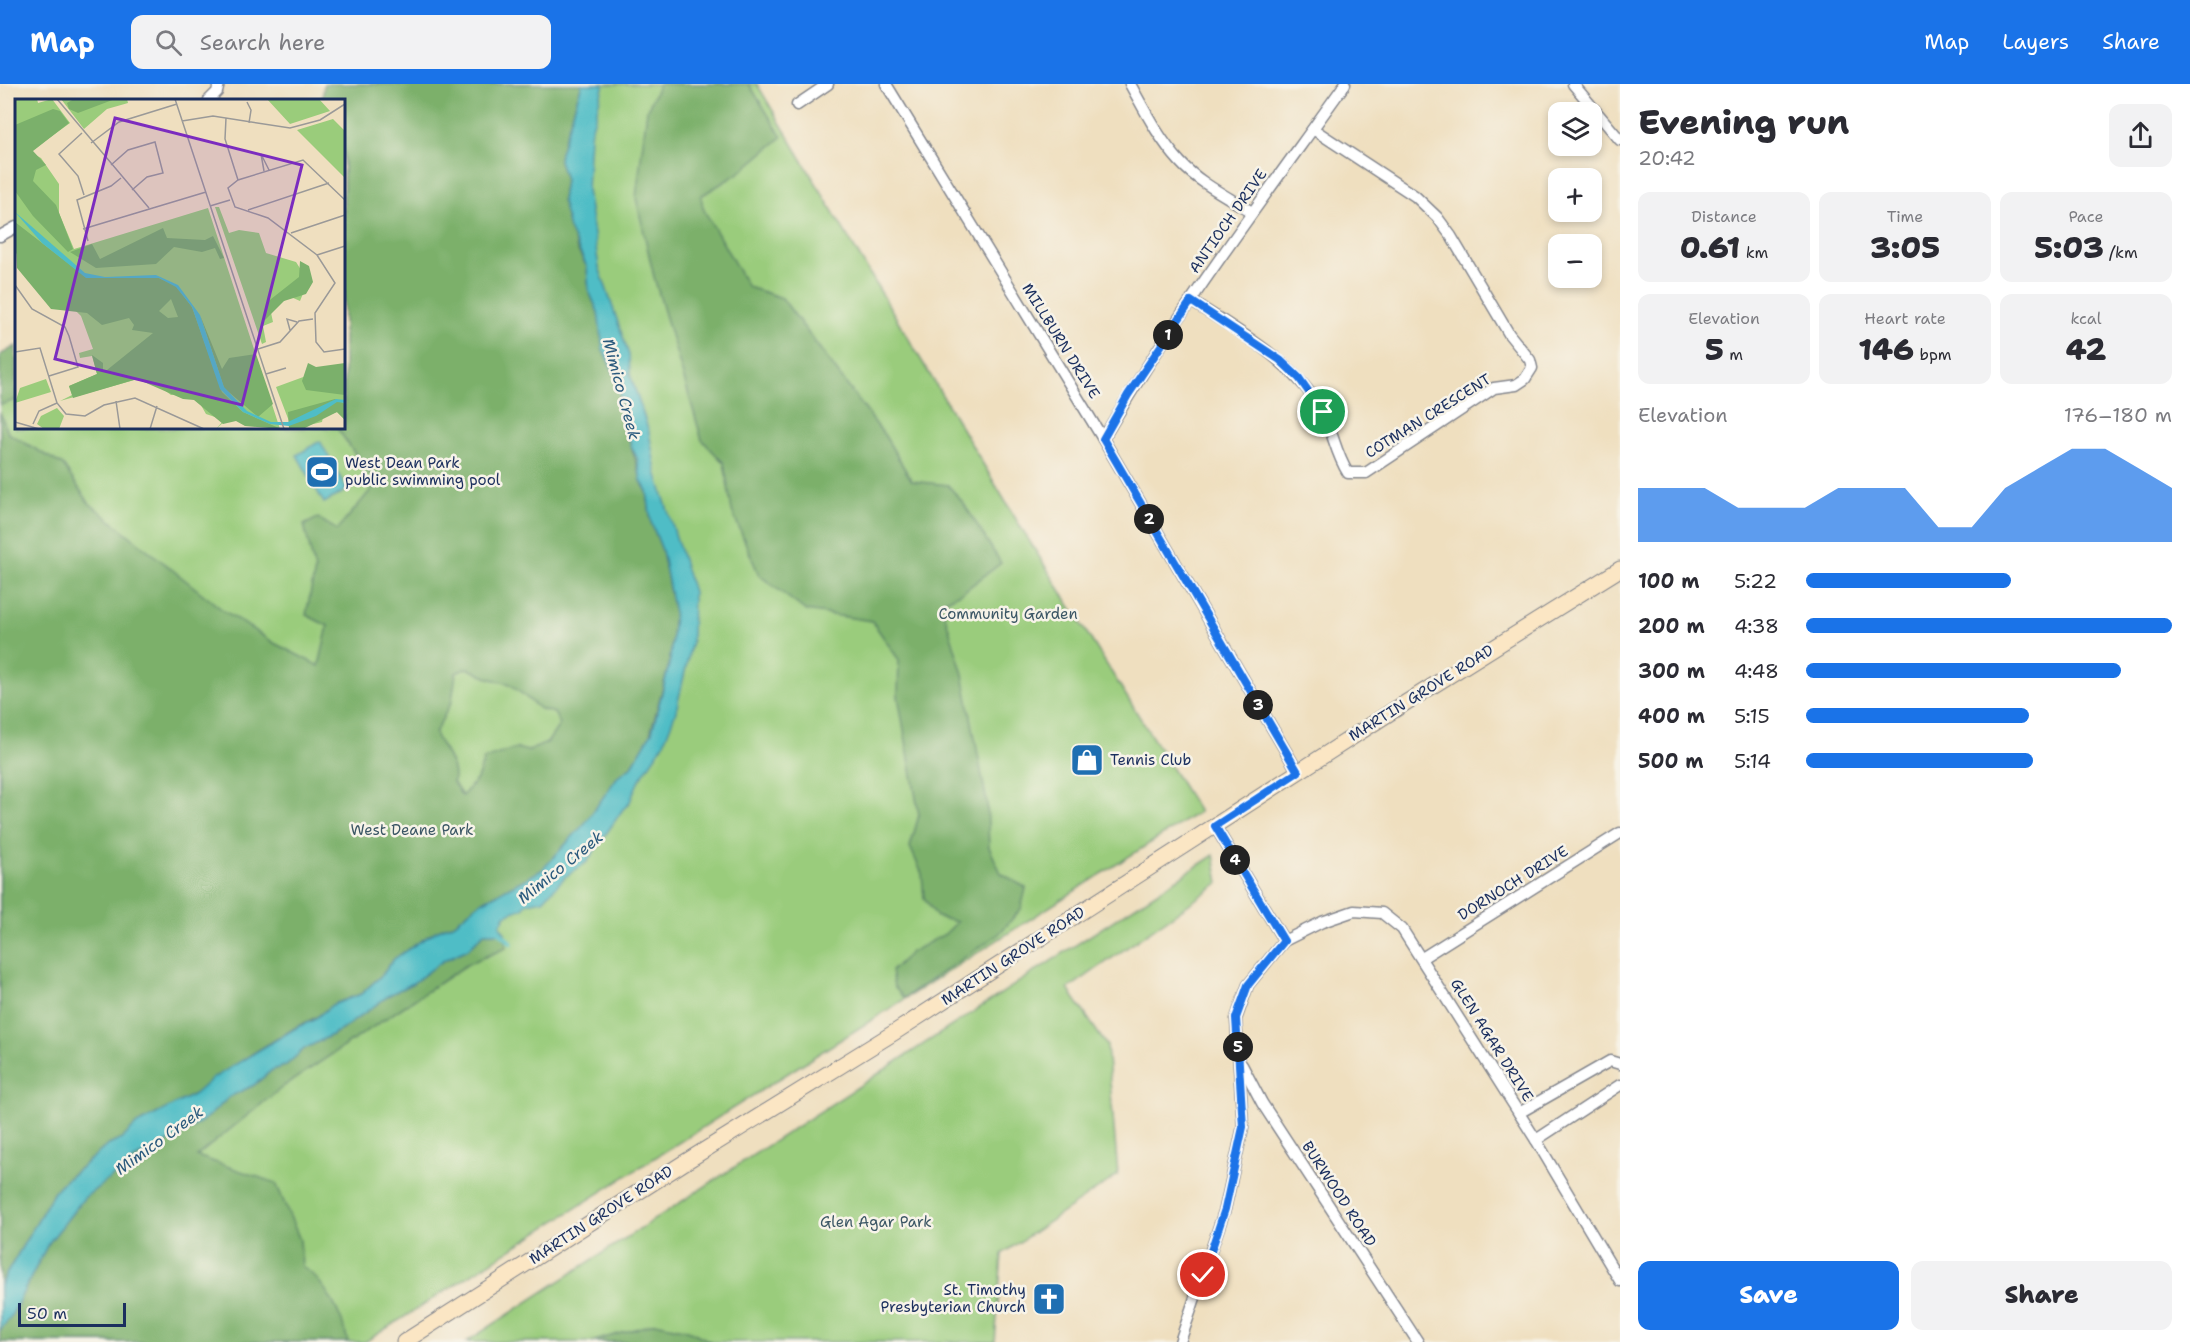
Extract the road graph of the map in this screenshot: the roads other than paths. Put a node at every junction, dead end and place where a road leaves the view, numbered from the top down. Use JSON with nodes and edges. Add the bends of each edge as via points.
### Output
{"nodes":[{"id":1,"x":219,"y":84,"type":"edge"},
{"id":2,"x":828,"y":84,"type":"edge"},
{"id":3,"x":886,"y":84,"type":"edge"},
{"id":4,"x":1130,"y":84,"type":"edge"},
{"id":5,"x":1345,"y":84,"type":"edge"},
{"id":6,"x":1573,"y":84,"type":"edge"},
{"id":7,"x":210,"y":99,"type":"edge"},
{"id":8,"x":797,"y":105,"type":"dead end"},
{"id":9,"x":1313,"y":129,"type":"junction"},
{"id":10,"x":1620,"y":140,"type":"edge"},
{"id":11,"x":1252,"y":212,"type":"junction"},
{"id":12,"x":15,"y":228,"type":"edge"},
{"id":13,"x":0,"y":236,"type":"edge"},
{"id":14,"x":1191,"y":301,"type":"junction"},
{"id":15,"x":1103,"y":439,"type":"junction"},
{"id":16,"x":1620,"y":569,"type":"edge"},
{"id":17,"x":1298,"y":772,"type":"junction"},
{"id":18,"x":1215,"y":826,"type":"junction"},
{"id":19,"x":1620,"y":833,"type":"edge"},
{"id":20,"x":1284,"y":941,"type":"junction"},
{"id":21,"x":1422,"y":958,"type":"junction"},
{"id":22,"x":1239,"y":1059,"type":"junction"},
{"id":23,"x":1620,"y":1064,"type":"edge"},
{"id":24,"x":1620,"y":1085,"type":"edge"},
{"id":25,"x":1519,"y":1113,"type":"junction"},
{"id":26,"x":1536,"y":1140,"type":"junction"},
{"id":27,"x":1620,"y":1281,"type":"edge"},
{"id":28,"x":404,"y":1342,"type":"edge"},
{"id":29,"x":1180,"y":1342,"type":"edge"},
{"id":30,"x":1418,"y":1342,"type":"edge"}],
"edges":[{"from":1,"to":7,"type":"street"},
{"from":2,"to":8,"type":"street"},
{"from":3,"to":15,"type":"street","name":"MILLBURN DRIVE"},
{"from":4,"to":11,"type":"street","via":[[1181,164]]},
{"from":5,"to":9,"type":"street","name":"ANTIOCH DRIVE"},
{"from":6,"to":10,"type":"street"},
{"from":9,"to":11,"type":"street","name":"ANTIOCH DRIVE"},
{"from":9,"to":14,"type":"street","name":"COTMAN CRESCENT","via":[[1415,196],[1437,218],[1509,334],[1530,360],[1529,376],[1516,385],[1494,388],[1366,473],[1348,473],[1327,420],[1299,378],[1280,360]]},
{"from":11,"to":14,"type":"street","name":"ANTIOCH DRIVE"},
{"from":12,"to":13,"type":"street"},
{"from":14,"to":15,"type":"street","name":"ANTIOCH DRIVE"},
{"from":15,"to":17,"type":"street","name":"MILLBURN DRIVE"},
{"from":16,"to":17,"type":"main road","name":"MARTIN GROVE ROAD"},
{"from":17,"to":18,"type":"main road","name":"MARTIN GROVE ROAD"},
{"from":18,"to":20,"type":"street"},
{"from":18,"to":28,"type":"main road","name":"MARTIN GROVE ROAD"},
{"from":19,"to":21,"type":"street","name":"DORNOCH DRIVE"},
{"from":20,"to":21,"type":"street","name":"GLEN AGAR DRIVE","via":[[1354,911],[1382,914],[1402,929]]},
{"from":20,"to":22,"type":"street","via":[[1248,985],[1236,1018]]},
{"from":21,"to":25,"type":"street","name":"GLEN AGAR DRIVE"},
{"from":22,"to":29,"type":"street","via":[[1243,1127],[1225,1209]]},
{"from":22,"to":30,"type":"street","name":"BURWOOD ROAD","via":[[1262,1103]]},
{"from":23,"to":25,"type":"street","via":[[1610,1061]]},
{"from":24,"to":26,"type":"street"},
{"from":25,"to":26,"type":"street","name":"GLEN AGAR DRIVE"},
{"from":26,"to":27,"type":"street","name":"GLEN AGAR DRIVE"}]}
